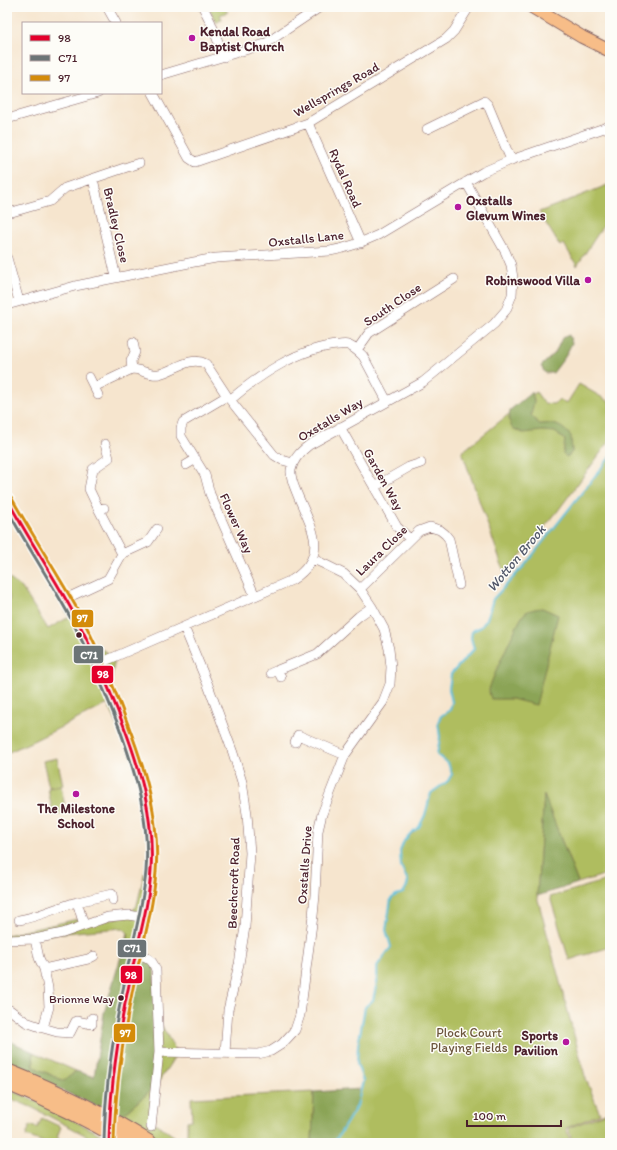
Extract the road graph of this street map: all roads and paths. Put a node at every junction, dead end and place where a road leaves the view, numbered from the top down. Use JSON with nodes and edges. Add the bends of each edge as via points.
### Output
{"nodes":[{"id":1,"x":107,"y":7,"type":"edge"},
{"id":2,"x":203,"y":7,"type":"edge"},
{"id":3,"x":320,"y":7,"type":"edge"},
{"id":4,"x":470,"y":7,"type":"edge"},
{"id":5,"x":532,"y":7,"type":"edge"},
{"id":6,"x":115,"y":22,"type":"edge"},
{"id":7,"x":610,"y":51,"type":"edge"},
{"id":8,"x":224,"y":57,"type":"junction"},
{"id":9,"x":162,"y":75,"type":"edge"},
{"id":10,"x":94,"y":94,"type":"edge"},
{"id":11,"x":154,"y":94,"type":"edge"},
{"id":12,"x":7,"y":119,"type":"edge"},
{"id":13,"x":308,"y":123,"type":"junction"},
{"id":14,"x":431,"y":124,"type":"dead end"},
{"id":15,"x":610,"y":126,"type":"edge"},
{"id":16,"x":511,"y":160,"type":"junction"},
{"id":17,"x":136,"y":167,"type":"dead end"},
{"id":18,"x":93,"y":179,"type":"junction"},
{"id":19,"x":466,"y":182,"type":"junction"},
{"id":20,"x":7,"y":211,"type":"edge"},
{"id":21,"x":361,"y":243,"type":"junction"},
{"id":22,"x":7,"y":258,"type":"edge"},
{"id":23,"x":116,"y":277,"type":"junction"},
{"id":24,"x":454,"y":279,"type":"dead end"},
{"id":25,"x":19,"y":301,"type":"junction"},
{"id":26,"x":7,"y":305,"type":"edge"},
{"id":27,"x":134,"y":341,"type":"dead end"},
{"id":28,"x":356,"y":350,"type":"junction"},
{"id":29,"x":132,"y":369,"type":"junction"},
{"id":30,"x":89,"y":377,"type":"dead end"},
{"id":31,"x":228,"y":398,"type":"junction"},
{"id":32,"x":388,"y":401,"type":"junction"},
{"id":33,"x":340,"y":427,"type":"junction"},
{"id":34,"x":105,"y":444,"type":"dead end"},
{"id":35,"x":196,"y":459,"type":"junction"},
{"id":36,"x":293,"y":463,"type":"junction"},
{"id":37,"x":420,"y":463,"type":"dead end"},
{"id":38,"x":186,"y":466,"type":"dead end"},
{"id":39,"x":374,"y":487,"type":"junction"},
{"id":40,"x":7,"y":499,"type":"edge"},
{"id":41,"x":157,"y":529,"type":"dead end"},
{"id":42,"x":410,"y":539,"type":"junction"},
{"id":43,"x":122,"y":554,"type":"junction"},
{"id":44,"x":313,"y":559,"type":"junction"},
{"id":45,"x":461,"y":580,"type":"dead end"},
{"id":46,"x":360,"y":589,"type":"junction"},
{"id":47,"x":255,"y":596,"type":"junction"},
{"id":48,"x":64,"y":600,"type":"junction"},
{"id":49,"x":372,"y":607,"type":"junction"},
{"id":50,"x":184,"y":627,"type":"junction"},
{"id":51,"x":98,"y":664,"type":"junction"},
{"id":52,"x":277,"y":674,"type":"dead end"},
{"id":53,"x":295,"y":742,"type":"dead end"},
{"id":54,"x":345,"y":755,"type":"junction"},
{"id":55,"x":112,"y":894,"type":"dead end"},
{"id":56,"x":77,"y":902,"type":"junction"},
{"id":57,"x":144,"y":918,"type":"junction"},
{"id":58,"x":19,"y":920,"type":"dead end"},
{"id":59,"x":84,"y":925,"type":"junction"},
{"id":60,"x":35,"y":939,"type":"junction"},
{"id":61,"x":7,"y":940,"type":"edge"},
{"id":62,"x":135,"y":954,"type":"junction"},
{"id":63,"x":91,"y":961,"type":"dead end"},
{"id":64,"x":44,"y":969,"type":"junction"},
{"id":65,"x":9,"y":1008,"type":"edge"},
{"id":66,"x":92,"y":1024,"type":"dead end"},
{"id":67,"x":43,"y":1028,"type":"junction"},
{"id":68,"x":159,"y":1052,"type":"junction"},
{"id":69,"x":225,"y":1053,"type":"junction"},
{"id":70,"x":7,"y":1071,"type":"edge"},
{"id":71,"x":7,"y":1083,"type":"edge"},
{"id":72,"x":152,"y":1127,"type":"dead end"},
{"id":73,"x":7,"y":1140,"type":"edge"},
{"id":74,"x":14,"y":1143,"type":"edge"},
{"id":75,"x":110,"y":1143,"type":"edge"},
{"id":76,"x":128,"y":1143,"type":"edge"},
{"id":77,"x":150,"y":1143,"type":"edge"}],
"edges":[{"from":1,"to":6,"type":"street"},
{"from":2,"to":8,"type":"street"},
{"from":3,"to":8,"type":"street","via":[[265,44]]},
{"from":4,"to":13,"type":"street","name":"Wellsprings Road","via":[[446,39]]},
{"from":5,"to":7,"type":"main road"},
{"from":8,"to":9,"type":"street"},
{"from":10,"to":12,"type":"street"},
{"from":11,"to":13,"type":"street","name":"Wellsprings Road","via":[[189,158],[195,162]]},
{"from":13,"to":21,"type":"street","name":"Rydal Road"},
{"from":14,"to":16,"type":"street","via":[[483,97]]},
{"from":15,"to":16,"type":"street","name":"Oxstalls Lane"},
{"from":16,"to":19,"type":"street","name":"Oxstalls Lane"},
{"from":17,"to":18,"type":"street","name":"Bradley Close"},
{"from":18,"to":20,"type":"street","name":"Bradley Close","via":[[65,188],[50,201],[12,212]]},
{"from":18,"to":23,"type":"street","name":"Bradley Close"},
{"from":19,"to":21,"type":"street","name":"Oxstalls Lane"},
{"from":19,"to":32,"type":"street","name":"Oxstalls Way","via":[[511,265],[512,295],[506,310],[494,324],[423,382]]},
{"from":21,"to":23,"type":"street","name":"Oxstalls Lane","via":[[330,251],[216,258]]},
{"from":22,"to":25,"type":"street"},
{"from":23,"to":25,"type":"street","name":"Oxstalls Lane"},
{"from":24,"to":28,"type":"street","name":"South Close","via":[[447,287],[369,333]]},
{"from":25,"to":26,"type":"street","name":"Oxstalls Lane"},
{"from":27,"to":29,"type":"street"},
{"from":28,"to":31,"type":"street","name":"Flower Way","via":[[347,345],[329,346],[300,355],[267,372]]},
{"from":28,"to":32,"type":"street","via":[[363,356]]},
{"from":29,"to":30,"type":"street","via":[[96,391]]},
{"from":29,"to":31,"type":"street","via":[[152,375],[199,361],[206,364]]},
{"from":31,"to":35,"type":"street","name":"Flower Way","via":[[184,422],[181,436]]},
{"from":31,"to":36,"type":"street","via":[[274,455]]},
{"from":32,"to":33,"type":"street","name":"Oxstalls Way"},
{"from":33,"to":36,"type":"street","name":"Oxstalls Way","via":[[309,445],[300,452]]},
{"from":33,"to":39,"type":"street","name":"Garden Way"},
{"from":34,"to":43,"type":"street","via":[[111,461],[91,468],[89,489],[102,509]]},
{"from":35,"to":38,"type":"street"},
{"from":35,"to":47,"type":"street","name":"Flower Way"},
{"from":36,"to":44,"type":"street","via":[[293,484],[314,532]]},
{"from":37,"to":39,"type":"street"},
{"from":39,"to":42,"type":"street","name":"Garden Way","via":[[397,527]]},
{"from":40,"to":48,"type":"street"},
{"from":41,"to":43,"type":"street","via":[[148,542]]},
{"from":42,"to":45,"type":"street","name":"Laura Close","via":[[419,531],[430,527],[446,534]]},
{"from":42,"to":46,"type":"street","name":"Laura Close"},
{"from":43,"to":48,"type":"street","via":[[108,579]]},
{"from":44,"to":46,"type":"street","name":"Oxstalls Drive","via":[[344,574]]},
{"from":44,"to":47,"type":"street","via":[[305,571],[292,580]]},
{"from":46,"to":49,"type":"street","name":"Oxstalls Drive"},
{"from":47,"to":50,"type":"street"},
{"from":48,"to":51,"type":"street","via":[[74,614]]},
{"from":49,"to":52,"type":"street","via":[[317,654]]},
{"from":49,"to":54,"type":"street","name":"Oxstalls Drive","via":[[384,629],[389,649],[390,684],[383,702]]},
{"from":50,"to":51,"type":"street"},
{"from":50,"to":69,"type":"street","name":"Beechcroft Road","via":[[208,685],[242,782],[250,853],[245,927],[228,1010]]},
{"from":51,"to":57,"type":"street","via":[[132,746],[149,809],[153,836],[149,894]]},
{"from":53,"to":54,"type":"street","via":[[298,735]]},
{"from":54,"to":69,"type":"street","name":"Oxstalls Drive","via":[[318,831],[316,895],[300,1015],[295,1030],[271,1051],[258,1054]]},
{"from":55,"to":56,"type":"street"},
{"from":56,"to":58,"type":"street"},
{"from":56,"to":59,"type":"street"},
{"from":57,"to":59,"type":"street","via":[[129,915],[108,917]]},
{"from":57,"to":62,"type":"street"},
{"from":59,"to":60,"type":"street"},
{"from":60,"to":61,"type":"street"},
{"from":60,"to":64,"type":"street","via":[[38,958]]},
{"from":62,"to":68,"type":"street","via":[[154,962],[156,970]]},
{"from":62,"to":75,"type":"street","bridge":true,"via":[[120,1023],[111,1097]]},
{"from":63,"to":64,"type":"street"},
{"from":64,"to":67,"type":"street","via":[[49,1007]]},
{"from":65,"to":67,"type":"street","via":[[26,1022]]},
{"from":66,"to":67,"type":"street","via":[[76,1021],[70,1038]]},
{"from":68,"to":69,"type":"street","name":"Oxstalls Drive"},
{"from":68,"to":72,"type":"street"},
{"from":70,"to":77,"type":"highway","via":[[84,1106]]},
{"from":71,"to":76,"type":"highway","via":[[57,1105]]},
{"from":73,"to":74,"type":"street"}]}
